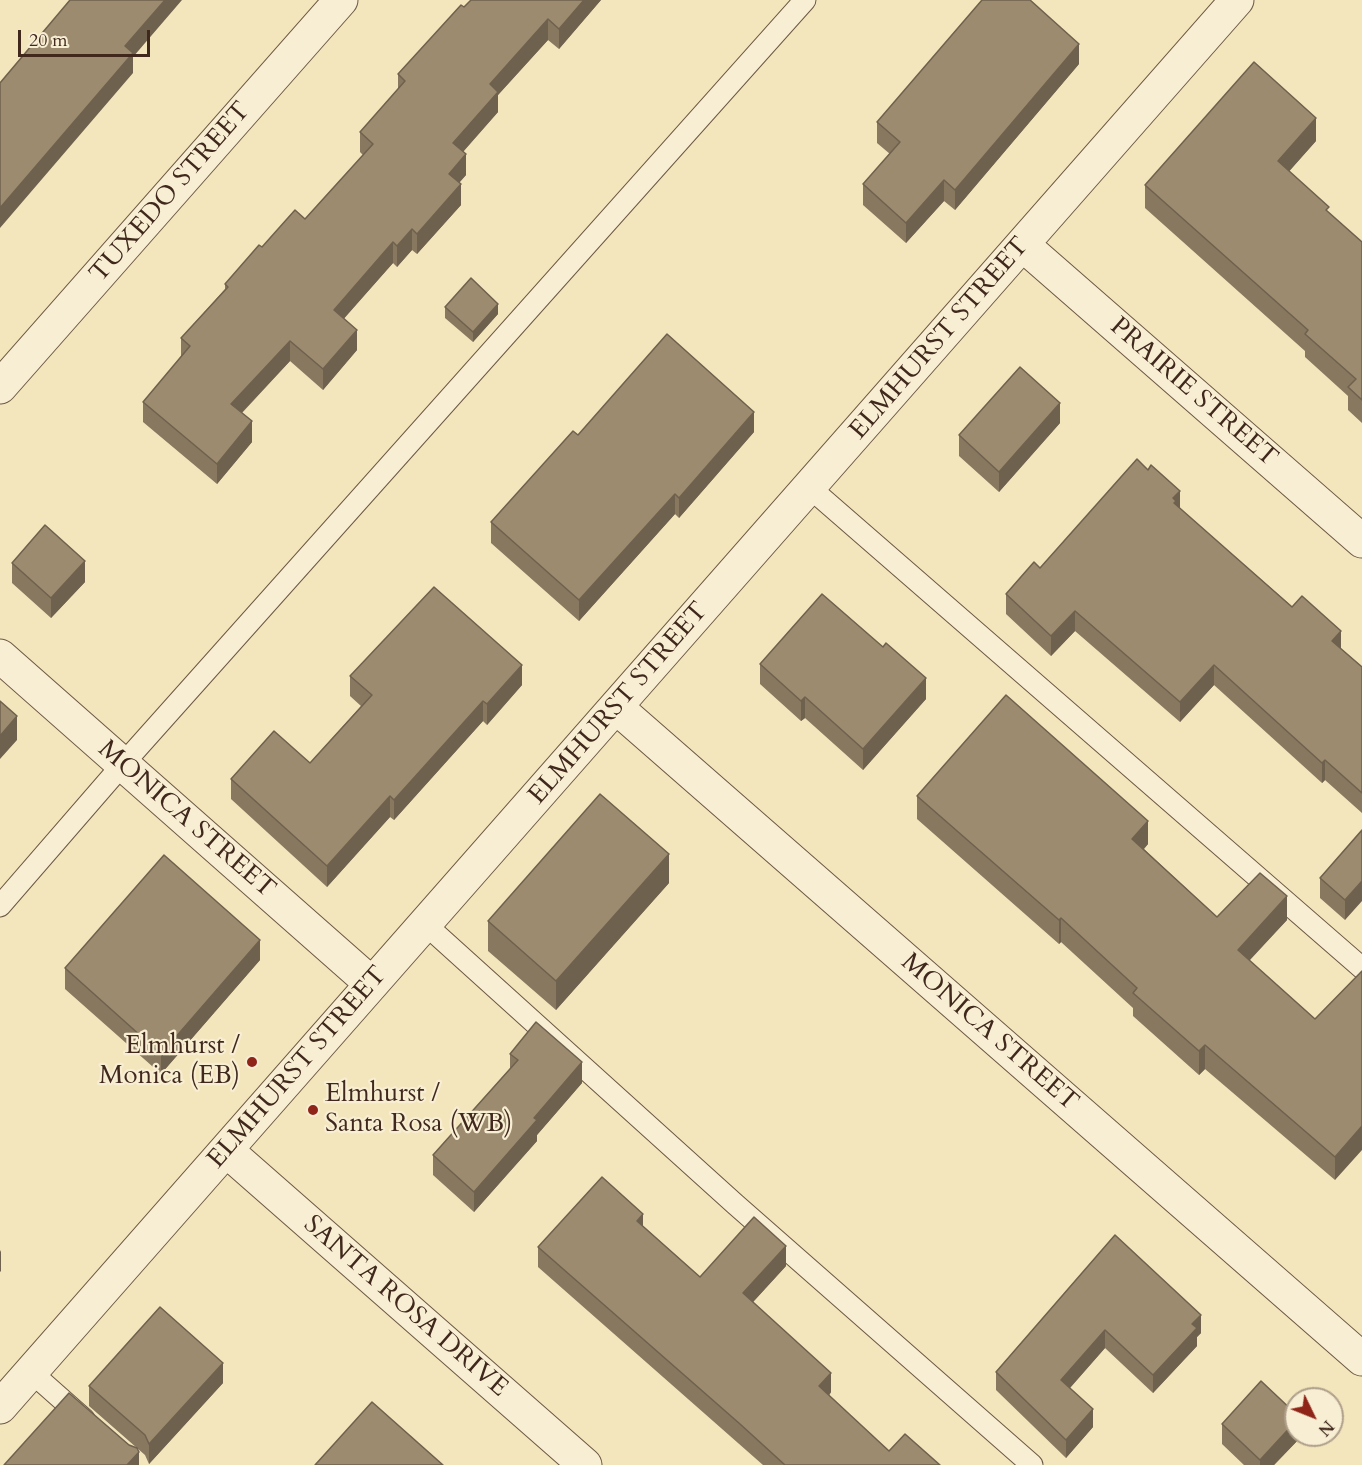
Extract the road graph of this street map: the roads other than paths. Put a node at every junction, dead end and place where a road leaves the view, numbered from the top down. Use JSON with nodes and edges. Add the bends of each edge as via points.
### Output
{"nodes":[{"id":1,"x":341,"y":0,"type":"edge"},
{"id":2,"x":806,"y":0,"type":"edge"},
{"id":3,"x":1237,"y":0,"type":"edge"},
{"id":4,"x":1023,"y":245,"type":"junction"},
{"id":5,"x":0,"y":387,"type":"edge"},
{"id":6,"x":809,"y":487,"type":"junction"},
{"id":7,"x":1362,"y":541,"type":"edge"},
{"id":8,"x":0,"y":656,"type":"edge"},
{"id":9,"x":616,"y":707,"type":"junction"},
{"id":10,"x":123,"y":764,"type":"junction"},
{"id":11,"x":0,"y":906,"type":"edge"},
{"id":12,"x":425,"y":924,"type":"junction"},
{"id":13,"x":1362,"y":968,"type":"edge"},
{"id":14,"x":372,"y":984,"type":"junction"},
{"id":15,"x":226,"y":1150,"type":"junction"},
{"id":16,"x":1362,"y":1359,"type":"edge"},
{"id":17,"x":31,"y":1372,"type":"junction"},
{"id":18,"x":0,"y":1407,"type":"edge"},
{"id":19,"x":102,"y":1434,"type":"edge"},
{"id":20,"x":585,"y":1465,"type":"edge"},
{"id":21,"x":1032,"y":1465,"type":"edge"}],
"edges":[{"from":1,"to":5,"type":"street","name":"TUXEDO STREET"},
{"from":2,"to":10,"type":"lane"},
{"from":3,"to":4,"type":"street","name":"ELMHURST STREET"},
{"from":4,"to":6,"type":"street","name":"ELMHURST STREET"},
{"from":4,"to":7,"type":"street","name":"PRAIRIE STREET"},
{"from":6,"to":9,"type":"street","name":"ELMHURST STREET"},
{"from":6,"to":13,"type":"lane"},
{"from":8,"to":10,"type":"street","name":"MONICA STREET"},
{"from":9,"to":12,"type":"street","name":"ELMHURST STREET"},
{"from":9,"to":16,"type":"street","name":"MONICA STREET"},
{"from":10,"to":11,"type":"lane"},
{"from":10,"to":14,"type":"street","name":"MONICA STREET"},
{"from":12,"to":14,"type":"street","name":"ELMHURST STREET"},
{"from":12,"to":21,"type":"lane"},
{"from":14,"to":15,"type":"street","name":"ELMHURST STREET"},
{"from":15,"to":17,"type":"street","name":"ELMHURST STREET"},
{"from":15,"to":20,"type":"street","name":"SANTA ROSA DRIVE"},
{"from":17,"to":18,"type":"street","name":"ELMHURST STREET"},
{"from":17,"to":19,"type":"lane"}]}
